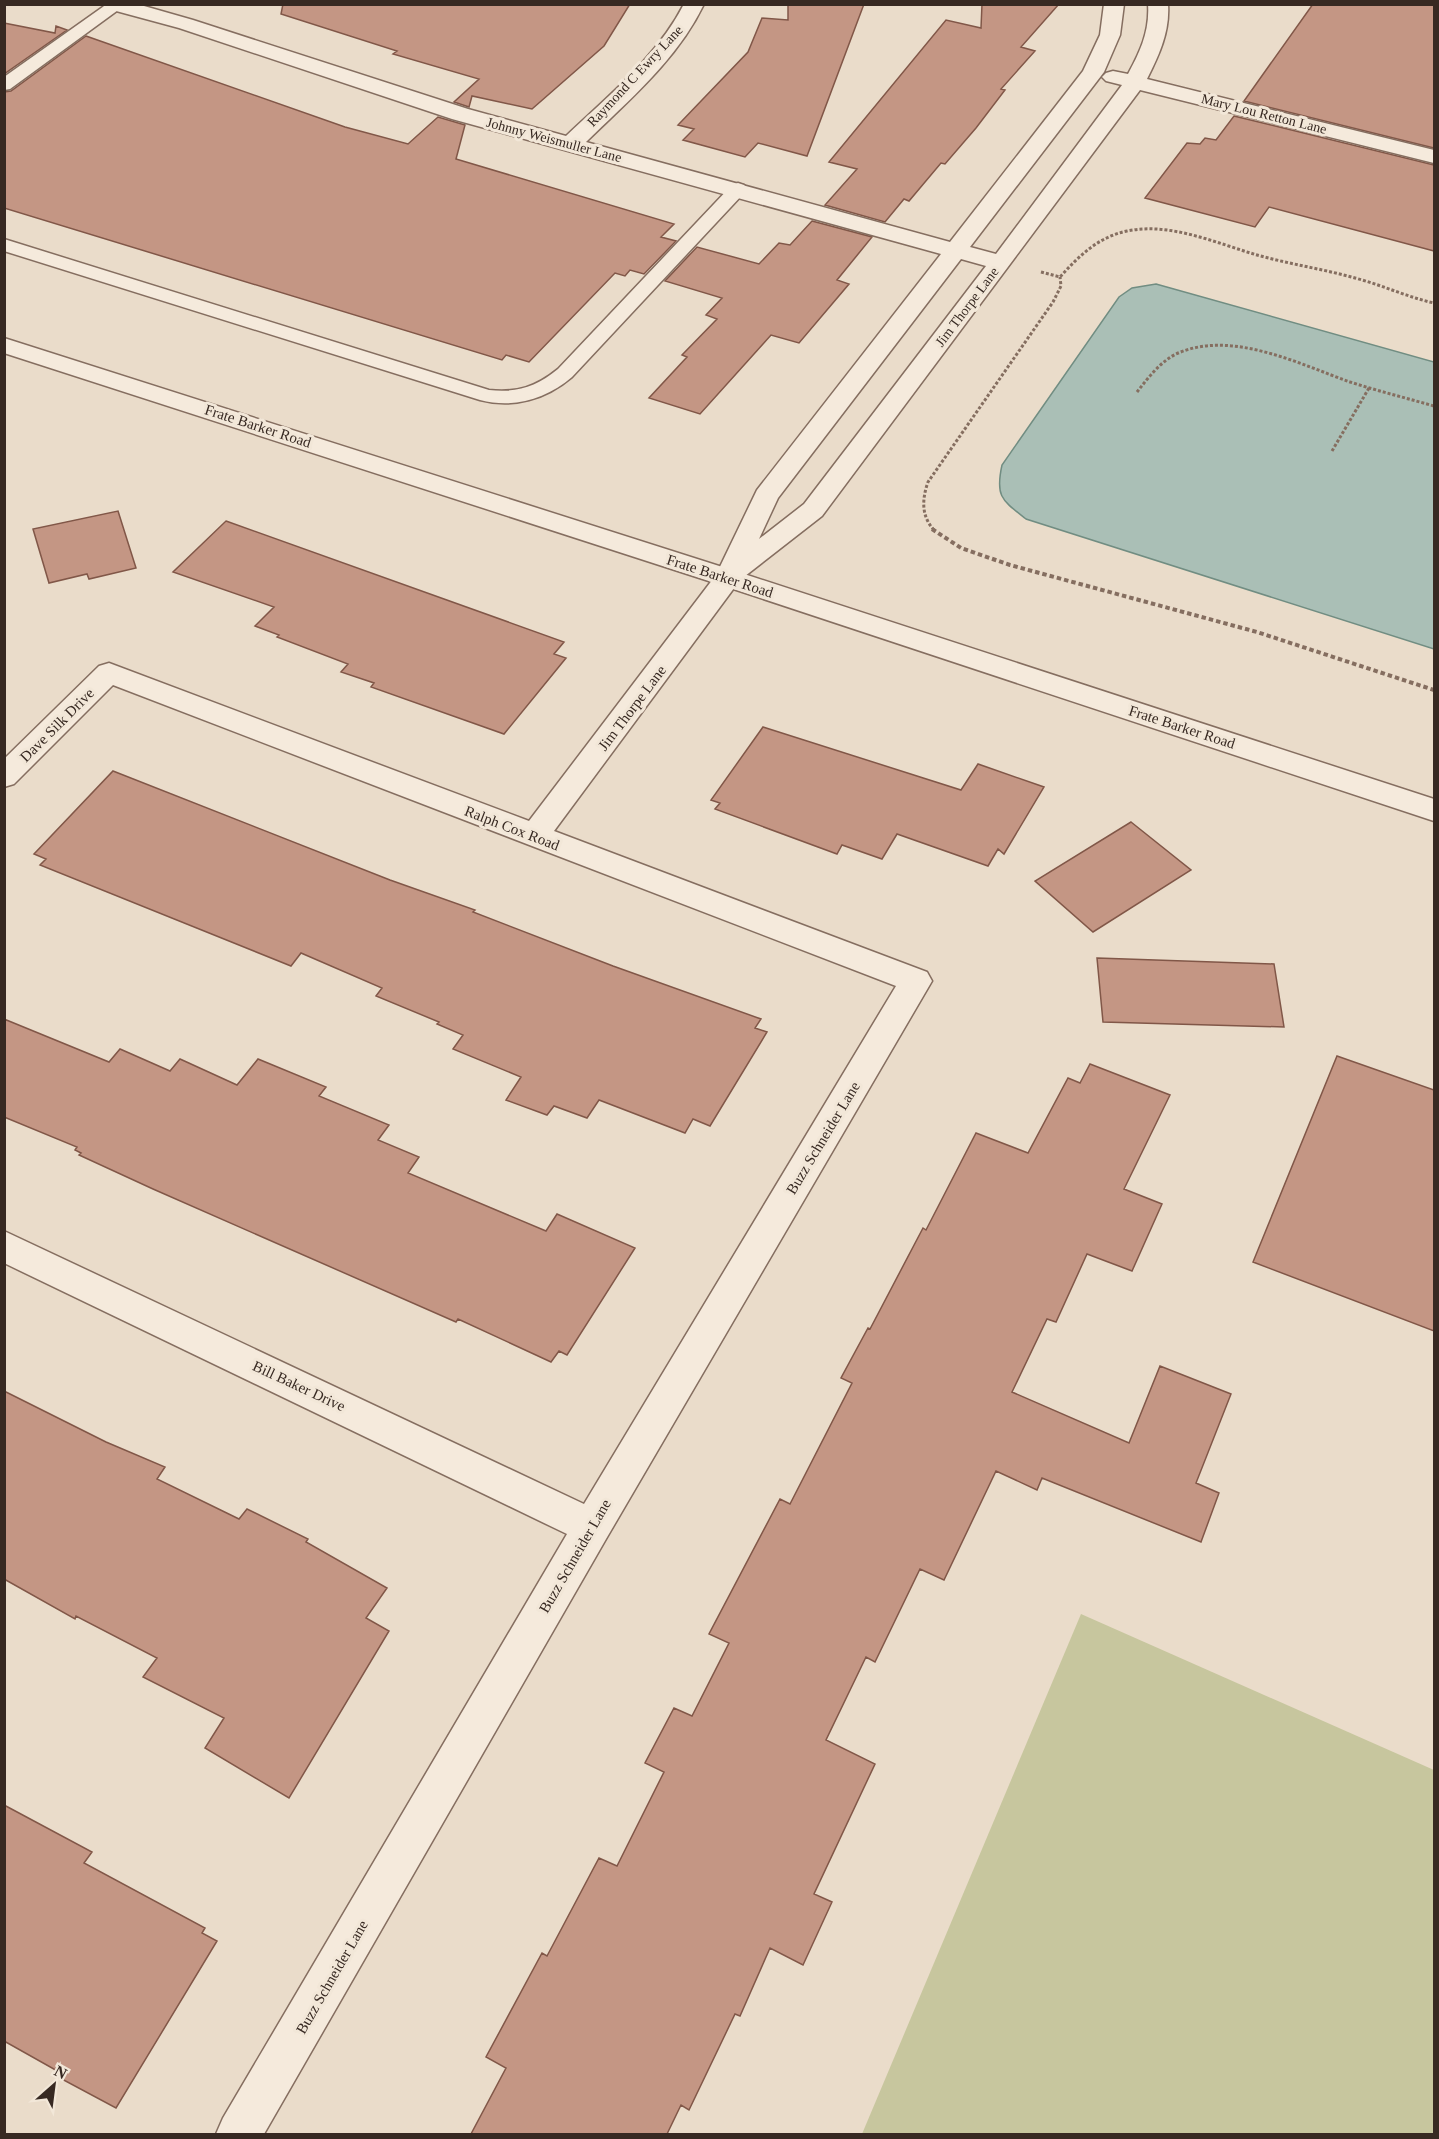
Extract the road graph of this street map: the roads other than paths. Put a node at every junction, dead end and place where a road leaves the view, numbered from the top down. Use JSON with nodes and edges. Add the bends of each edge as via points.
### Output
{"nodes":[{"id":1,"x":694,"y":4,"type":"edge"},
{"id":2,"x":1114,"y":4,"type":"edge"},
{"id":3,"x":1158,"y":4,"type":"edge"},
{"id":4,"x":116,"y":5,"type":"edge"},
{"id":5,"x":1093,"y":72,"type":"junction"},
{"id":6,"x":1134,"y":82,"type":"junction"},
{"id":7,"x":4,"y":85,"type":"edge"},
{"id":8,"x":571,"y":144,"type":"junction"},
{"id":9,"x":1434,"y":156,"type":"edge"},
{"id":10,"x":738,"y":189,"type":"junction"},
{"id":11,"x":4,"y":244,"type":"edge"},
{"id":12,"x":956,"y":250,"type":"junction"},
{"id":13,"x":1000,"y":262,"type":"junction"},
{"id":14,"x":4,"y":345,"type":"edge"},
{"id":15,"x":728,"y":578,"type":"junction"},
{"id":16,"x":109,"y":674,"type":"joint"},
{"id":17,"x":4,"y":777,"type":"edge"},
{"id":18,"x":1434,"y":810,"type":"edge"},
{"id":19,"x":534,"y":836,"type":"junction"},
{"id":20,"x":916,"y":981,"type":"joint"},
{"id":21,"x":4,"y":1246,"type":"edge"},
{"id":22,"x":592,"y":1527,"type":"junction"},
{"id":23,"x":239,"y":2134,"type":"edge"}],
"edges":[{"from":1,"to":8,"type":"street","name":"Raymond C Ewry Lane","via":[[684,26],[667,46]]},
{"from":2,"to":5,"type":"street","name":"Jim Thorpe Lane","via":[[1110,35]]},
{"from":3,"to":6,"type":"street","name":"Jim Thorpe Lane","via":[[1160,16],[1154,46]]},
{"from":4,"to":7,"type":"lane"},
{"from":4,"to":8,"type":"street","name":"Johnny Weismuller Lane","via":[[460,114]]},
{"from":5,"to":6,"type":"street","name":"Mary Lou Retton Lane"},
{"from":5,"to":12,"type":"street","name":"Jim Thorpe Lane"},
{"from":6,"to":9,"type":"street","name":"Mary Lou Retton Lane"},
{"from":6,"to":13,"type":"street","name":"Jim Thorpe Lane"},
{"from":8,"to":10,"type":"street","name":"Johnny Weismuller Lane"},
{"from":10,"to":11,"type":"lane","via":[[565,373],[531,396],[510,399],[487,396]]},
{"from":10,"to":12,"type":"street","name":"Johnny Weismuller Lane"},
{"from":12,"to":13,"type":"street","name":"Johnny Weismuller Lane"},
{"from":12,"to":15,"type":"street","name":"Jim Thorpe Lane","via":[[766,496]]},
{"from":13,"to":15,"type":"street","name":"Jim Thorpe Lane","via":[[813,510]]},
{"from":14,"to":15,"type":"street","name":"Frate Barker Road"},
{"from":15,"to":18,"type":"street","name":"Frate Barker Road"},
{"from":15,"to":19,"type":"street","name":"Jim Thorpe Lane"},
{"from":16,"to":17,"type":"street","name":"Dave Silk Drive"},
{"from":16,"to":19,"type":"street","name":"Ralph Cox Road"},
{"from":19,"to":20,"type":"street","name":"Ralph Cox Road"},
{"from":20,"to":22,"type":"street","name":"Buzz Schneider Lane"},
{"from":21,"to":22,"type":"street","name":"Bill Baker Drive"},
{"from":22,"to":23,"type":"street","name":"Buzz Schneider Lane"}]}
